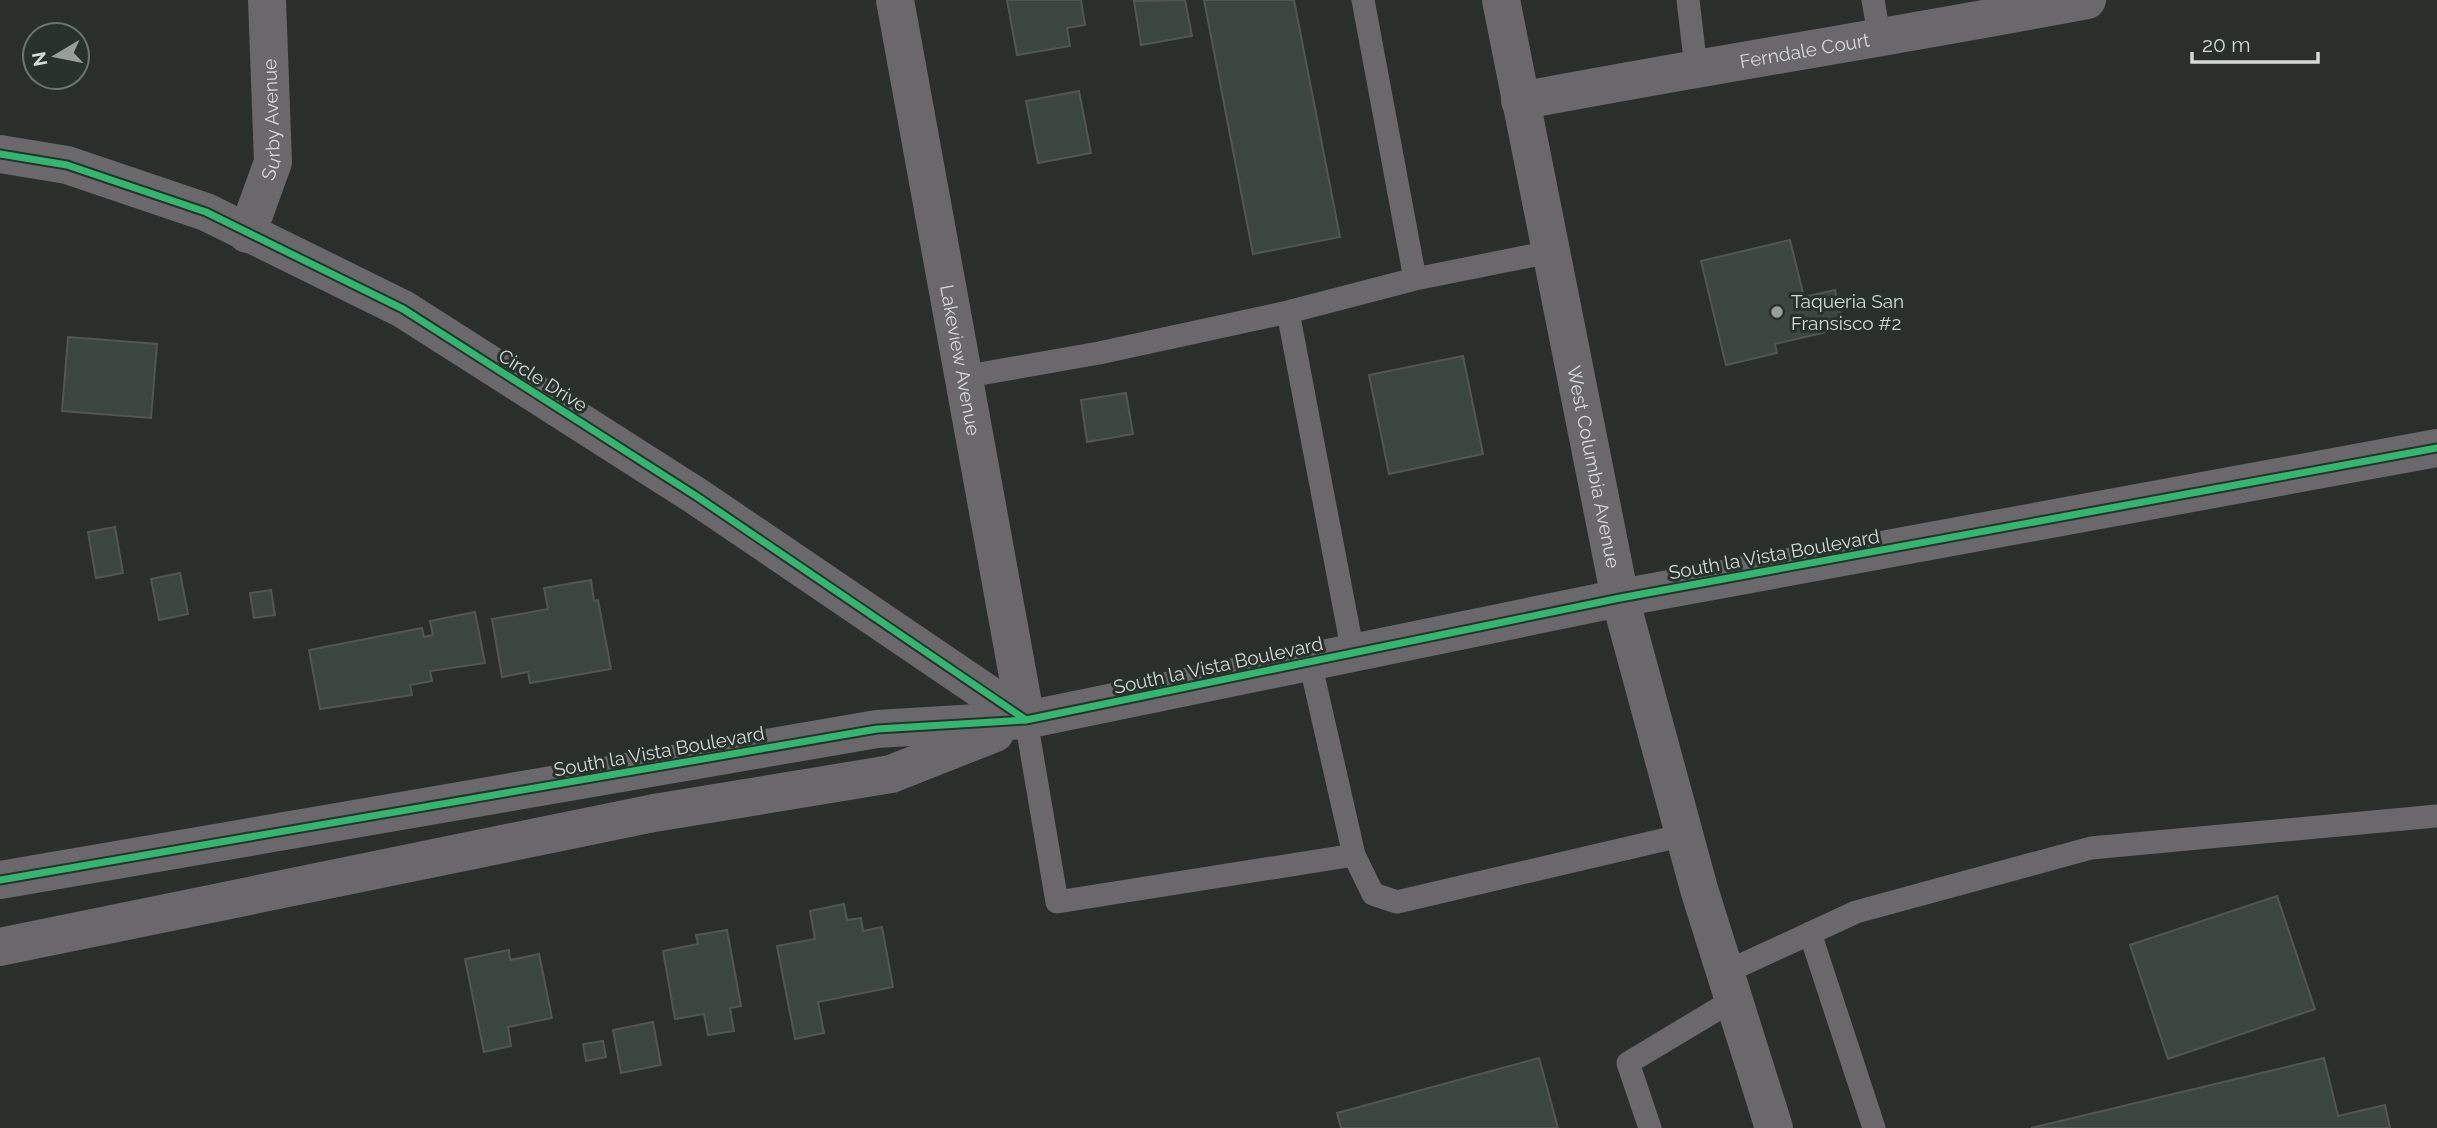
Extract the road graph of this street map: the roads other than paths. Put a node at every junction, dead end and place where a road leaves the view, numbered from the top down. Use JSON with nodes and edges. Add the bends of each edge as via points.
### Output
{"nodes":[{"id":1,"x":267,"y":0,"type":"edge"},
{"id":2,"x":895,"y":0,"type":"edge"},
{"id":3,"x":1363,"y":0,"type":"edge"},
{"id":4,"x":1501,"y":0,"type":"edge"},
{"id":5,"x":1688,"y":0,"type":"edge"},
{"id":6,"x":1873,"y":0,"type":"edge"},
{"id":7,"x":2087,"y":0,"type":"edge"},
{"id":8,"x":1880,"y":40,"type":"junction"},
{"id":9,"x":1696,"y":68,"type":"junction"},
{"id":10,"x":1520,"y":101,"type":"junction"},
{"id":11,"x":0,"y":155,"type":"edge"},
{"id":12,"x":247,"y":234,"type":"junction"},
{"id":13,"x":1550,"y":252,"type":"junction"},
{"id":14,"x":1415,"y":279,"type":"junction"},
{"id":15,"x":1288,"y":312,"type":"junction"},
{"id":16,"x":963,"y":377,"type":"junction"},
{"id":17,"x":2437,"y":448,"type":"edge"},
{"id":18,"x":1620,"y":598,"type":"junction"},
{"id":19,"x":1353,"y":653,"type":"junction"},
{"id":20,"x":1310,"y":662,"type":"junction"},
{"id":21,"x":1026,"y":720,"type":"junction"},
{"id":22,"x":2437,"y":816,"type":"edge"},
{"id":23,"x":1684,"y":835,"type":"junction"},
{"id":24,"x":1354,"y":855,"type":"junction"},
{"id":25,"x":0,"y":880,"type":"edge"},
{"id":26,"x":1810,"y":933,"type":"junction"},
{"id":27,"x":0,"y":947,"type":"edge"},
{"id":28,"x":1728,"y":987,"type":"junction"},
{"id":29,"x":1650,"y":1128,"type":"edge"},
{"id":30,"x":1774,"y":1128,"type":"edge"},
{"id":31,"x":1874,"y":1128,"type":"edge"}],
"edges":[{"from":1,"to":12,"type":"street","name":"Surby Avenue","via":[[272,162]]},
{"from":2,"to":16,"type":"street","name":"Lakeview Avenue"},
{"from":3,"to":14,"type":"lane"},
{"from":4,"to":10,"type":"main road","name":"West Columbia Avenue"},
{"from":5,"to":9,"type":"lane"},
{"from":6,"to":8,"type":"lane"},
{"from":7,"to":8,"type":"street","name":"Ferndale Court"},
{"from":8,"to":9,"type":"street","name":"Ferndale Court"},
{"from":9,"to":10,"type":"street","name":"Ferndale Court"},
{"from":10,"to":13,"type":"main road","name":"West Columbia Avenue"},
{"from":11,"to":12,"type":"street","name":"Circle Drive","via":[[67,165],[206,212]]},
{"from":12,"to":21,"type":"street","name":"Circle Drive","via":[[403,309],[696,496]]},
{"from":13,"to":14,"type":"lane"},
{"from":13,"to":18,"type":"main road","name":"West Columbia Avenue"},
{"from":14,"to":15,"type":"lane"},
{"from":15,"to":16,"type":"lane"},
{"from":15,"to":19,"type":"lane"},
{"from":16,"to":21,"type":"street","name":"Lakeview Avenue"},
{"from":17,"to":18,"type":"street","name":"South la Vista Boulevard"},
{"from":18,"to":19,"type":"street","name":"South la Vista Boulevard"},
{"from":18,"to":23,"type":"main road","name":"West Columbia Avenue"},
{"from":19,"to":20,"type":"street","name":"South la Vista Boulevard"},
{"from":20,"to":21,"type":"street","name":"South la Vista Boulevard"},
{"from":20,"to":24,"type":"lane"},
{"from":21,"to":24,"type":"lane","via":[[1057,902]]},
{"from":21,"to":25,"type":"street","name":"South la Vista Boulevard","via":[[877,729]]},
{"from":21,"to":27,"type":"street","name":"South la Vista Boulevard","via":[[891,774],[654,813]]},
{"from":22,"to":26,"type":"lane","via":[[2091,848],[1856,912]]},
{"from":23,"to":24,"type":"lane","via":[[1396,902],[1373,894]]},
{"from":23,"to":28,"type":"main road","name":"West Columbia Avenue"},
{"from":26,"to":28,"type":"lane"},
{"from":26,"to":31,"type":"lane"},
{"from":28,"to":29,"type":"lane","via":[[1628,1063]]},
{"from":28,"to":30,"type":"main road","name":"West Columbia Avenue"}]}
